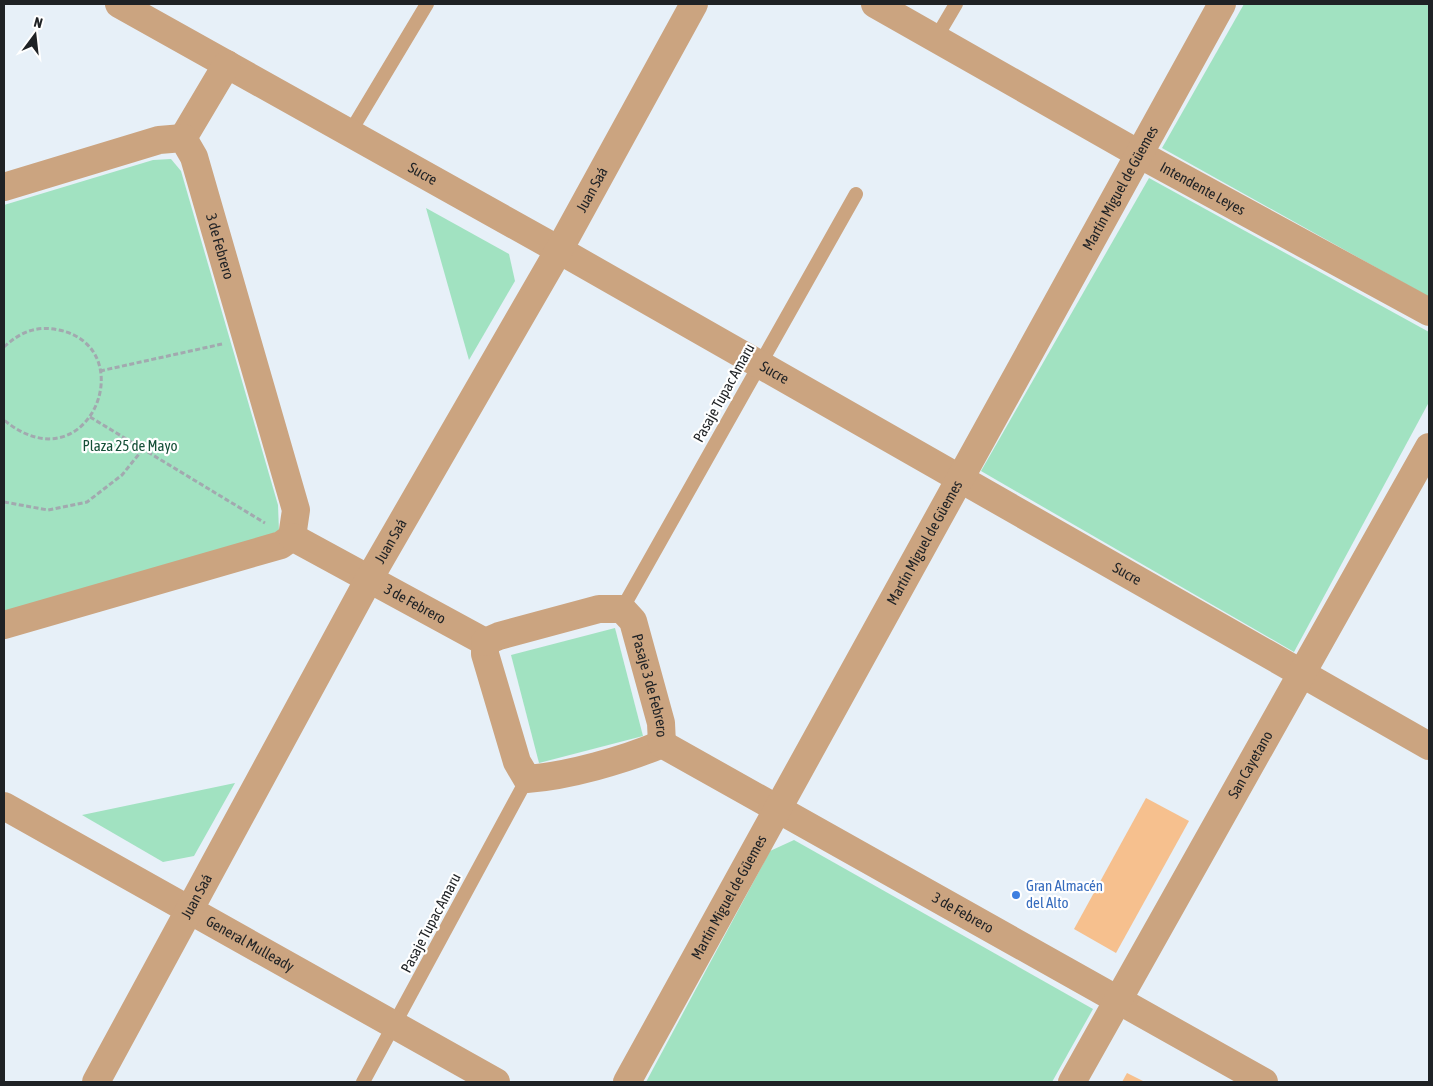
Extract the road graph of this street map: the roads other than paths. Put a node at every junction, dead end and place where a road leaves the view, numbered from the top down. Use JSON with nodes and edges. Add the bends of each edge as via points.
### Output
{"nodes":[{"id":1,"x":120,"y":4,"type":"edge"},
{"id":2,"x":428,"y":4,"type":"edge"},
{"id":3,"x":694,"y":4,"type":"edge"},
{"id":4,"x":874,"y":4,"type":"edge"},
{"id":5,"x":956,"y":4,"type":"edge"},
{"id":6,"x":1222,"y":4,"type":"edge"},
{"id":7,"x":936,"y":38,"type":"junction"},
{"id":8,"x":226,"y":64,"type":"junction"},
{"id":9,"x":350,"y":134,"type":"junction"},
{"id":10,"x":183,"y":138,"type":"junction"},
{"id":11,"x":1139,"y":154,"type":"junction"},
{"id":12,"x":4,"y":187,"type":"edge"},
{"id":13,"x":856,"y":194,"type":"dead end"},
{"id":14,"x":559,"y":250,"type":"junction"},
{"id":15,"x":1429,"y":312,"type":"edge"},
{"id":16,"x":759,"y":365,"type":"junction"},
{"id":17,"x":1429,"y":447,"type":"edge"},
{"id":18,"x":958,"y":479,"type":"junction"},
{"id":19,"x":281,"y":532,"type":"junction"},
{"id":20,"x":370,"y":579,"type":"junction"},
{"id":21,"x":622,"y":608,"type":"junction"},
{"id":22,"x":4,"y":625,"type":"edge"},
{"id":23,"x":485,"y":642,"type":"junction"},
{"id":24,"x":1301,"y":673,"type":"junction"},
{"id":25,"x":662,"y":744,"type":"junction"},
{"id":26,"x":1429,"y":746,"type":"edge"},
{"id":27,"x":527,"y":779,"type":"junction"},
{"id":28,"x":4,"y":806,"type":"edge"},
{"id":29,"x":777,"y":807,"type":"junction"},
{"id":30,"x":190,"y":911,"type":"junction"},
{"id":31,"x":1118,"y":1000,"type":"junction"},
{"id":32,"x":395,"y":1025,"type":"junction"},
{"id":33,"x":96,"y":1082,"type":"edge"},
{"id":34,"x":362,"y":1082,"type":"edge"},
{"id":35,"x":496,"y":1082,"type":"edge"},
{"id":36,"x":627,"y":1082,"type":"edge"},
{"id":37,"x":1072,"y":1082,"type":"edge"},
{"id":38,"x":1264,"y":1082,"type":"edge"}],
"edges":[{"from":1,"to":8,"type":"street","name":"Sucre"},
{"from":2,"to":9,"type":"lane"},
{"from":3,"to":14,"type":"street","name":"Juan Saá"},
{"from":4,"to":7,"type":"street","name":"Intendente Leyes"},
{"from":5,"to":7,"type":"lane"},
{"from":6,"to":11,"type":"street","name":"Martín Miguel de Güemes"},
{"from":7,"to":11,"type":"street","name":"Intendente Leyes"},
{"from":8,"to":9,"type":"street","name":"Sucre"},
{"from":8,"to":10,"type":"street"},
{"from":9,"to":14,"type":"street","name":"Sucre"},
{"from":10,"to":12,"type":"street","via":[[159,140]]},
{"from":10,"to":19,"type":"street","name":"3 de Febrero","via":[[194,157],[296,510]]},
{"from":11,"to":15,"type":"street","name":"Intendente Leyes"},
{"from":11,"to":18,"type":"street","name":"Martín Miguel de Güemes"},
{"from":13,"to":16,"type":"lane","name":"Pasaje Tupac Amaru"},
{"from":14,"to":16,"type":"street","name":"Sucre"},
{"from":14,"to":20,"type":"street","name":"Juan Saá"},
{"from":16,"to":18,"type":"street","name":"Sucre"},
{"from":16,"to":21,"type":"lane","name":"Pasaje Tupac Amaru"},
{"from":17,"to":24,"type":"street","name":"San Cayetano"},
{"from":18,"to":24,"type":"street","name":"Sucre"},
{"from":18,"to":29,"type":"street","name":"Martín Miguel de Güemes"},
{"from":19,"to":20,"type":"street","name":"3 de Febrero"},
{"from":19,"to":22,"type":"street","via":[[281,545]]},
{"from":20,"to":23,"type":"street","name":"3 de Febrero"},
{"from":20,"to":30,"type":"street","name":"Juan Saá"},
{"from":21,"to":23,"type":"street","via":[[599,609]]},
{"from":21,"to":25,"type":"street","name":"Pasaje 3 de Febrero","via":[[633,621],[661,723]]},
{"from":23,"to":27,"type":"street","via":[[484,654],[516,762]]},
{"from":24,"to":26,"type":"street","name":"Sucre"},
{"from":24,"to":31,"type":"street","name":"San Cayetano"},
{"from":25,"to":27,"type":"street","name":"Pasaje 3 de Febrero","via":[[549,778]]},
{"from":25,"to":29,"type":"street","name":"3 de Febrero"},
{"from":27,"to":32,"type":"lane","name":"Pasaje Tupac Amaru"},
{"from":28,"to":30,"type":"street","name":"General Mulleady"},
{"from":29,"to":31,"type":"street","name":"3 de Febrero"},
{"from":29,"to":36,"type":"street","name":"Martín Miguel de Güemes"},
{"from":30,"to":32,"type":"street","name":"General Mulleady"},
{"from":30,"to":33,"type":"street","name":"Juan Saá"},
{"from":31,"to":37,"type":"street","name":"San Cayetano"},
{"from":31,"to":38,"type":"street","name":"3 de Febrero"},
{"from":32,"to":34,"type":"lane","name":"Pasaje Tupac Amaru"},
{"from":32,"to":35,"type":"street","name":"General Mulleady"}]}
